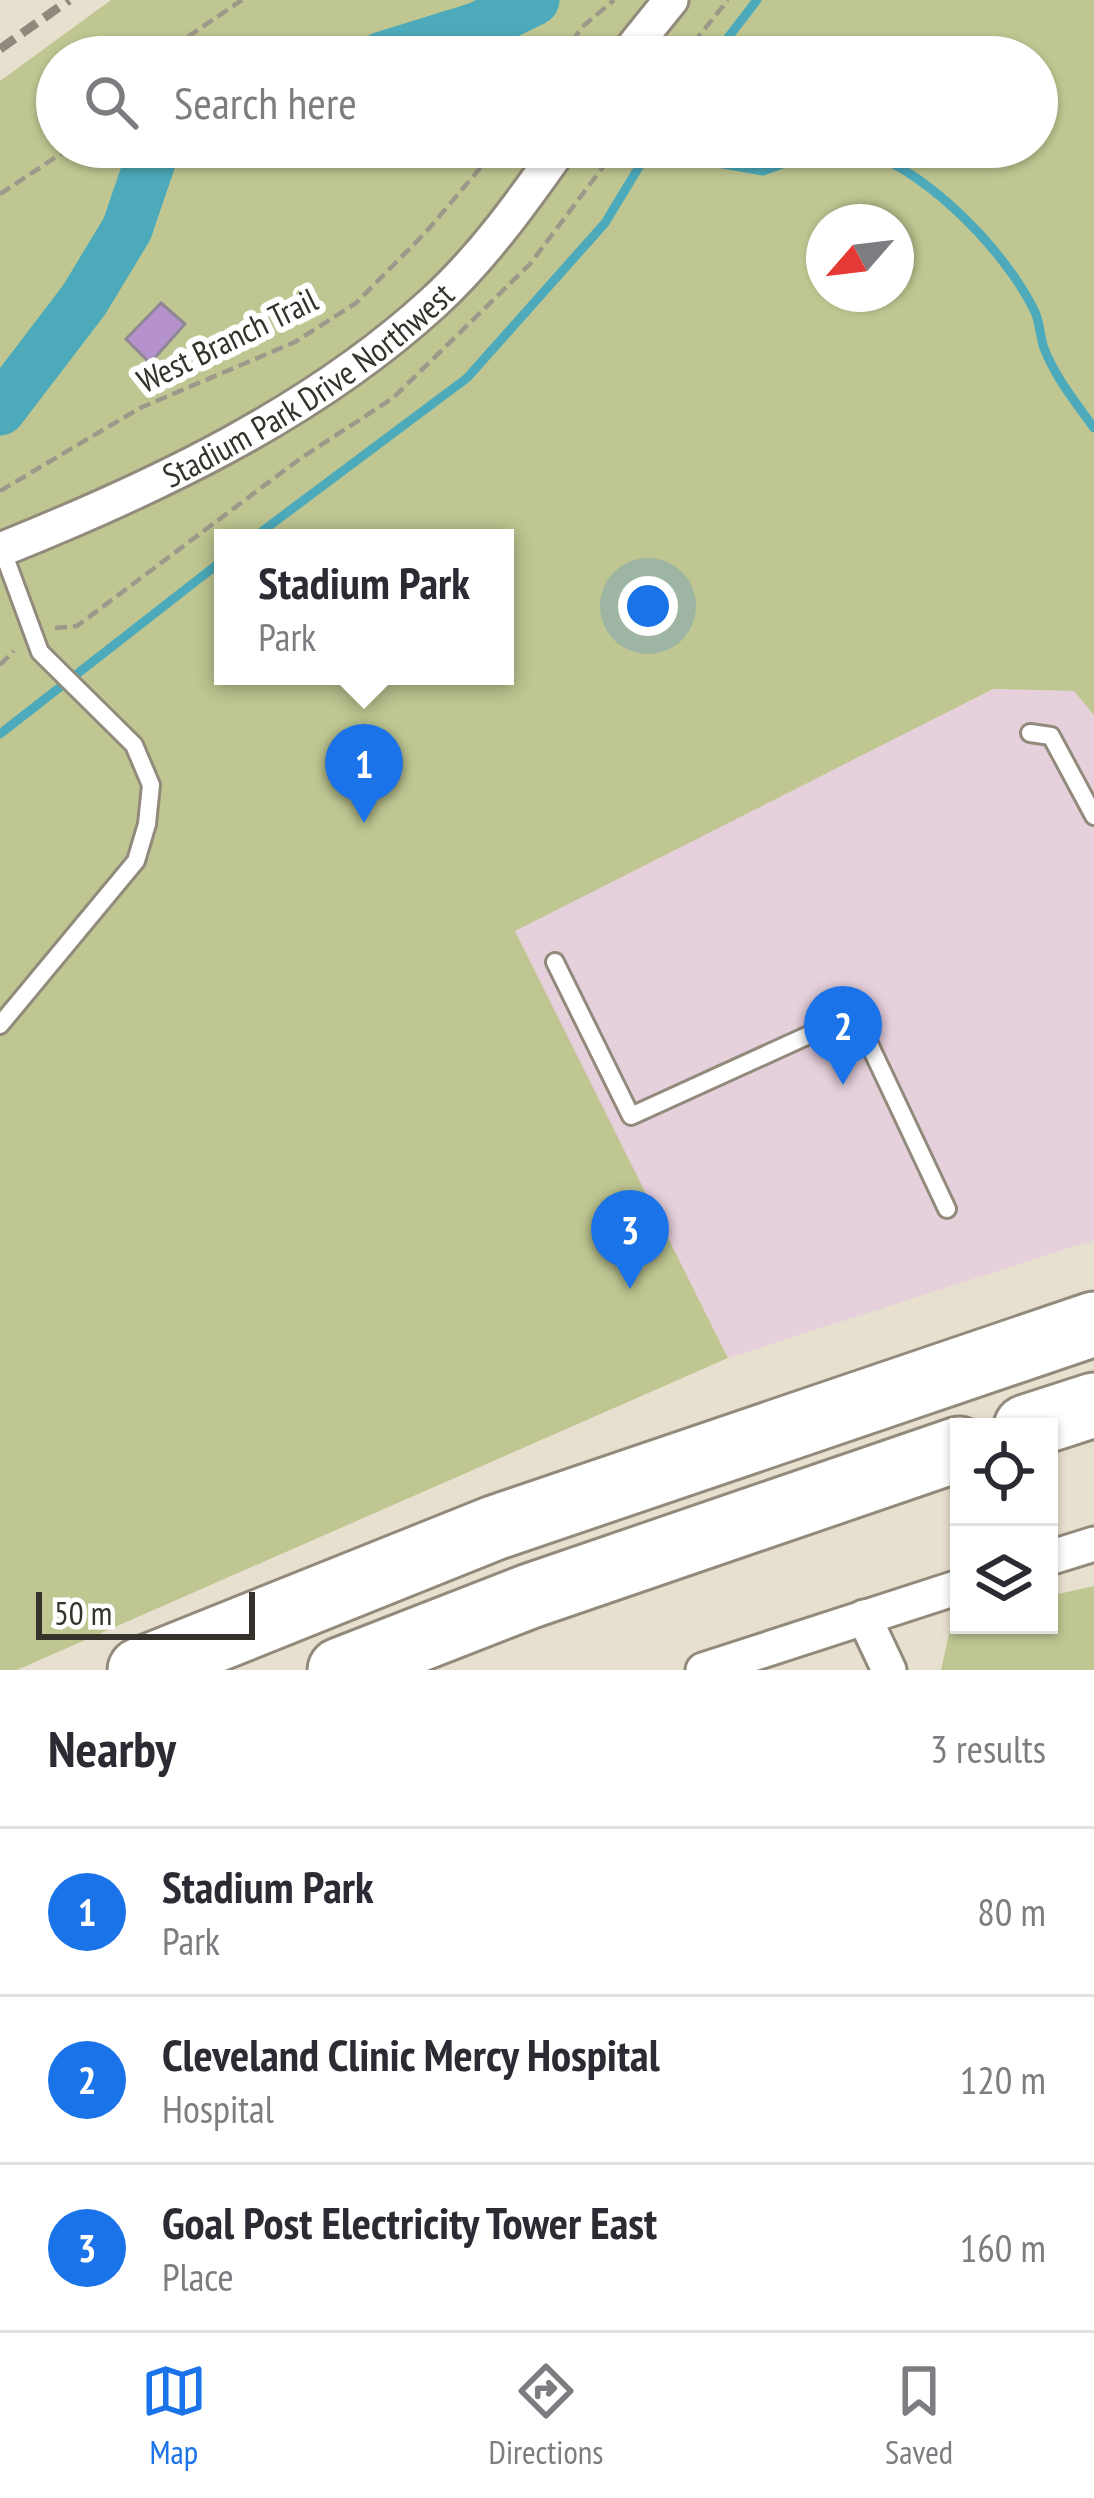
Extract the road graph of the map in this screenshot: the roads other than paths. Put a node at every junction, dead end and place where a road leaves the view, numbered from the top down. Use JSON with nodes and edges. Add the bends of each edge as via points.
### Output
{"nodes":[{"id":1,"x":671,"y":0,"type":"edge"},
{"id":2,"x":642,"y":36,"type":"edge"},
{"id":3,"x":546,"y":168,"type":"edge"},
{"id":4,"x":1,"y":549,"type":"edge"},
{"id":5,"x":1030,"y":734,"type":"dead end"},
{"id":6,"x":1094,"y":816,"type":"edge"},
{"id":7,"x":554,"y":962,"type":"dead end"},
{"id":8,"x":0,"y":1025,"type":"edge"},
{"id":9,"x":947,"y":1209,"type":"dead end"},
{"id":10,"x":1094,"y":1324,"type":"edge"},
{"id":11,"x":1094,"y":1405,"type":"edge"},
{"id":12,"x":1054,"y":1418,"type":"edge"},
{"id":13,"x":1094,"y":1438,"type":"edge"},
{"id":14,"x":1058,"y":1450,"type":"edge"},
{"id":15,"x":950,"y":1453,"type":"edge"},
{"id":16,"x":950,"y":1486,"type":"edge"},
{"id":17,"x":1094,"y":1544,"type":"edge"},
{"id":18,"x":1058,"y":1555,"type":"edge"},
{"id":19,"x":950,"y":1590,"type":"edge"},
{"id":20,"x":530,"y":1596,"type":"junction"},
{"id":21,"x":864,"y":1617,"type":"junction"},
{"id":22,"x":140,"y":1670,"type":"edge"},
{"id":23,"x":340,"y":1670,"type":"edge"},
{"id":24,"x":703,"y":1670,"type":"edge"},
{"id":25,"x":889,"y":1670,"type":"edge"}],
"edges":[{"from":1,"to":2,"type":"street"},
{"from":3,"to":4,"type":"street","name":"Stadium Park Drive Northwest","via":[[432,303],[313,393],[134,493]]},
{"from":4,"to":8,"type":"lane","via":[[37,645],[134,745],[151,784],[136,861]]},
{"from":5,"to":6,"type":"lane","via":[[1051,736]]},
{"from":7,"to":9,"type":"lane","via":[[631,1116],[854,1015]]},
{"from":10,"to":22,"type":"highway","via":[[494,1528]]},
{"from":11,"to":12,"type":"highway"},
{"from":13,"to":14,"type":"highway"},
{"from":15,"to":20,"type":"highway"},
{"from":16,"to":20,"type":"highway","via":[[665,1581]]},
{"from":17,"to":18,"type":"street"},
{"from":19,"to":21,"type":"street"},
{"from":20,"to":23,"type":"highway"},
{"from":21,"to":24,"type":"street"},
{"from":21,"to":25,"type":"street"}]}
